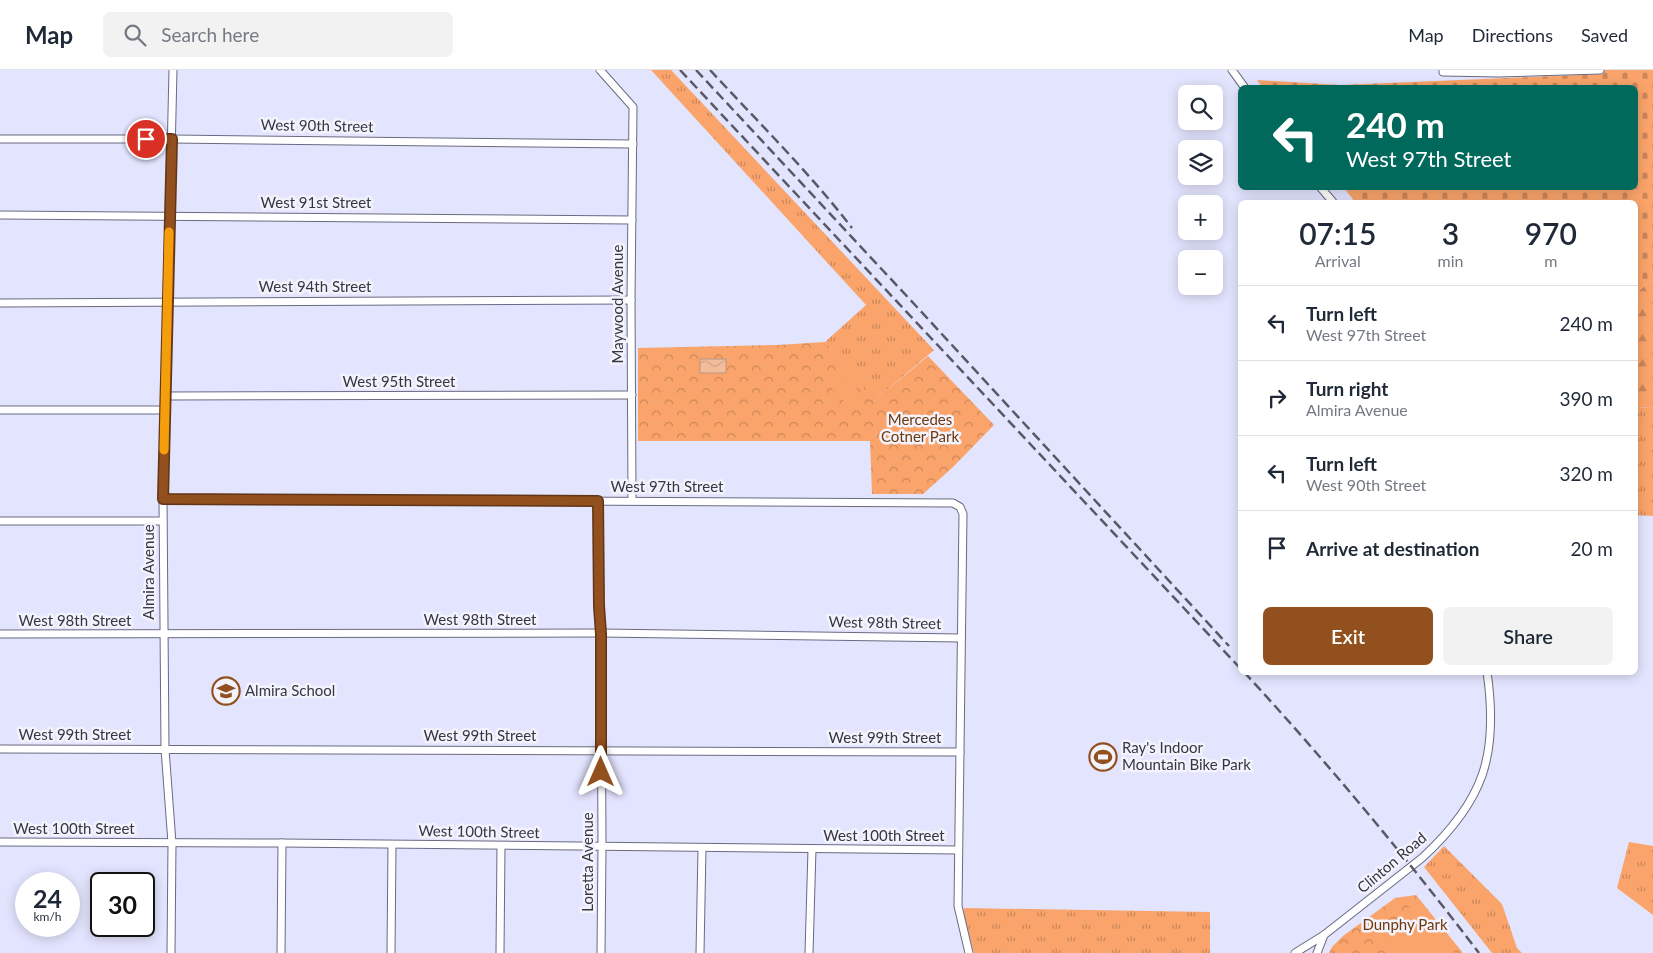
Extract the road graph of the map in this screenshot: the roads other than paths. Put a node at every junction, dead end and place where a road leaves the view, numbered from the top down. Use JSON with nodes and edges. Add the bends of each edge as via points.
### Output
{"nodes":[{"id":1,"x":172,"y":70,"type":"edge"},
{"id":2,"x":600,"y":70,"type":"edge"},
{"id":3,"x":1232,"y":70,"type":"edge"},
{"id":4,"x":1600,"y":70,"type":"edge"},
{"id":5,"x":1443,"y":71,"type":"edge"},
{"id":6,"x":1547,"y":71,"type":"edge"},
{"id":7,"x":1498,"y":72,"type":"edge"},
{"id":8,"x":1243,"y":85,"type":"edge"},
{"id":9,"x":0,"y":139,"type":"edge"},
{"id":10,"x":172,"y":139,"type":"junction"},
{"id":11,"x":633,"y":144,"type":"junction"},
{"id":12,"x":1323,"y":190,"type":"edge"},
{"id":13,"x":1331,"y":200,"type":"edge"},
{"id":14,"x":0,"y":215,"type":"edge"},
{"id":15,"x":169,"y":216,"type":"junction"},
{"id":16,"x":632,"y":220,"type":"junction"},
{"id":17,"x":631,"y":300,"type":"junction"},
{"id":18,"x":0,"y":302,"type":"edge"},
{"id":19,"x":168,"y":302,"type":"junction"},
{"id":20,"x":632,"y":395,"type":"junction"},
{"id":21,"x":166,"y":396,"type":"junction"},
{"id":22,"x":0,"y":410,"type":"edge"},
{"id":23,"x":166,"y":410,"type":"junction"},
{"id":24,"x":163,"y":499,"type":"junction"},
{"id":25,"x":598,"y":501,"type":"junction"},
{"id":26,"x":632,"y":501,"type":"junction"},
{"id":27,"x":0,"y":521,"type":"edge"},
{"id":28,"x":163,"y":521,"type":"junction"},
{"id":29,"x":0,"y":634,"type":"edge"},
{"id":30,"x":163,"y":634,"type":"junction"},
{"id":31,"x":601,"y":634,"type":"junction"},
{"id":32,"x":960,"y":638,"type":"junction"},
{"id":33,"x":1486,"y":675,"type":"edge"},
{"id":34,"x":0,"y":749,"type":"edge"},
{"id":35,"x":165,"y":749,"type":"junction"},
{"id":36,"x":601,"y":751,"type":"junction"},
{"id":37,"x":960,"y":752,"type":"junction"},
{"id":38,"x":0,"y":842,"type":"edge"},
{"id":39,"x":282,"y":843,"type":"junction"},
{"id":40,"x":172,"y":844,"type":"junction"},
{"id":41,"x":392,"y":845,"type":"junction"},
{"id":42,"x":501,"y":846,"type":"junction"},
{"id":43,"x":602,"y":847,"type":"junction"},
{"id":44,"x":702,"y":848,"type":"junction"},
{"id":45,"x":812,"y":849,"type":"junction"},
{"id":46,"x":958,"y":850,"type":"junction"},
{"id":47,"x":1324,"y":935,"type":"junction"},
{"id":48,"x":1311,"y":944,"type":"junction"},
{"id":49,"x":171,"y":953,"type":"edge"},
{"id":50,"x":281,"y":953,"type":"edge"},
{"id":51,"x":391,"y":953,"type":"edge"},
{"id":52,"x":500,"y":953,"type":"edge"},
{"id":53,"x":601,"y":953,"type":"edge"},
{"id":54,"x":700,"y":953,"type":"edge"},
{"id":55,"x":809,"y":953,"type":"edge"},
{"id":56,"x":969,"y":953,"type":"edge"},
{"id":57,"x":1295,"y":953,"type":"edge"},
{"id":58,"x":1304,"y":953,"type":"edge"},
{"id":59,"x":1317,"y":953,"type":"edge"}],
"edges":[{"from":1,"to":10,"type":"street","name":"Almira Avenue"},
{"from":2,"to":11,"type":"street","name":"Maywood Avenue","via":[[633,107]]},
{"from":3,"to":8,"type":"street"},
{"from":4,"to":6,"type":"street"},
{"from":5,"to":7,"type":"street"},
{"from":6,"to":7,"type":"street"},
{"from":9,"to":10,"type":"street","name":"West 90th Street"},
{"from":10,"to":11,"type":"street","name":"West 90th Street"},
{"from":10,"to":15,"type":"street","name":"Almira Avenue"},
{"from":11,"to":16,"type":"street","name":"Maywood Avenue"},
{"from":12,"to":13,"type":"street"},
{"from":14,"to":15,"type":"street","name":"West 91st Street"},
{"from":15,"to":16,"type":"street","name":"West 91st Street"},
{"from":15,"to":19,"type":"street","name":"Almira Avenue"},
{"from":16,"to":17,"type":"street","name":"Maywood Avenue"},
{"from":17,"to":19,"type":"street","name":"West 94th Street"},
{"from":17,"to":20,"type":"street","name":"Maywood Avenue"},
{"from":18,"to":19,"type":"street","name":"West 94th Street"},
{"from":19,"to":21,"type":"street","name":"Almira Avenue"},
{"from":20,"to":21,"type":"street","name":"West 95th Street"},
{"from":20,"to":26,"type":"street","name":"Maywood Avenue"},
{"from":21,"to":23,"type":"street","name":"Almira Avenue"},
{"from":22,"to":23,"type":"street"},
{"from":23,"to":24,"type":"street","name":"Almira Avenue"},
{"from":24,"to":25,"type":"street","name":"West 97th Street"},
{"from":24,"to":28,"type":"street","name":"Almira Avenue"},
{"from":25,"to":26,"type":"street","name":"West 97th Street"},
{"from":25,"to":31,"type":"street","name":"Loretta Avenue"},
{"from":26,"to":32,"type":"street","name":"West 97th Street","via":[[953,503],[963,514]]},
{"from":27,"to":28,"type":"street"},
{"from":28,"to":30,"type":"street","name":"Almira Avenue"},
{"from":29,"to":30,"type":"street","name":"West 98th Street"},
{"from":30,"to":31,"type":"street","name":"West 98th Street"},
{"from":30,"to":35,"type":"street","name":"Almira Avenue"},
{"from":31,"to":32,"type":"street","name":"West 98th Street"},
{"from":31,"to":36,"type":"street","name":"Loretta Avenue"},
{"from":32,"to":37,"type":"street"},
{"from":33,"to":47,"type":"street","name":"Clinton Road","via":[[1492,718],[1490,743],[1484,774],[1473,796],[1436,845]]},
{"from":34,"to":35,"type":"street","name":"West 99th Street"},
{"from":35,"to":36,"type":"street","name":"West 99th Street"},
{"from":35,"to":40,"type":"street","name":"Almira Avenue"},
{"from":36,"to":37,"type":"street","name":"West 99th Street"},
{"from":36,"to":43,"type":"street","name":"Loretta Avenue"},
{"from":37,"to":46,"type":"street"},
{"from":38,"to":40,"type":"street","name":"West 100th Street"},
{"from":39,"to":40,"type":"street","name":"West 100th Street"},
{"from":39,"to":41,"type":"street","name":"West 100th Street"},
{"from":39,"to":50,"type":"street"},
{"from":40,"to":49,"type":"street","name":"Almira Avenue"},
{"from":41,"to":42,"type":"street","name":"West 100th Street"},
{"from":41,"to":51,"type":"street"},
{"from":42,"to":43,"type":"street","name":"West 100th Street"},
{"from":42,"to":52,"type":"street"},
{"from":43,"to":44,"type":"street","name":"West 100th Street"},
{"from":43,"to":53,"type":"street","name":"Loretta Avenue"},
{"from":44,"to":45,"type":"street","name":"West 100th Street"},
{"from":44,"to":54,"type":"street"},
{"from":45,"to":46,"type":"street","name":"West 100th Street"},
{"from":45,"to":55,"type":"street"},
{"from":46,"to":56,"type":"street","via":[[958,906]]},
{"from":47,"to":48,"type":"street","name":"Clinton Road"},
{"from":47,"to":59,"type":"street"},
{"from":48,"to":57,"type":"street","name":"Clinton Road"},
{"from":48,"to":58,"type":"street","name":"Clinton Road"}]}
